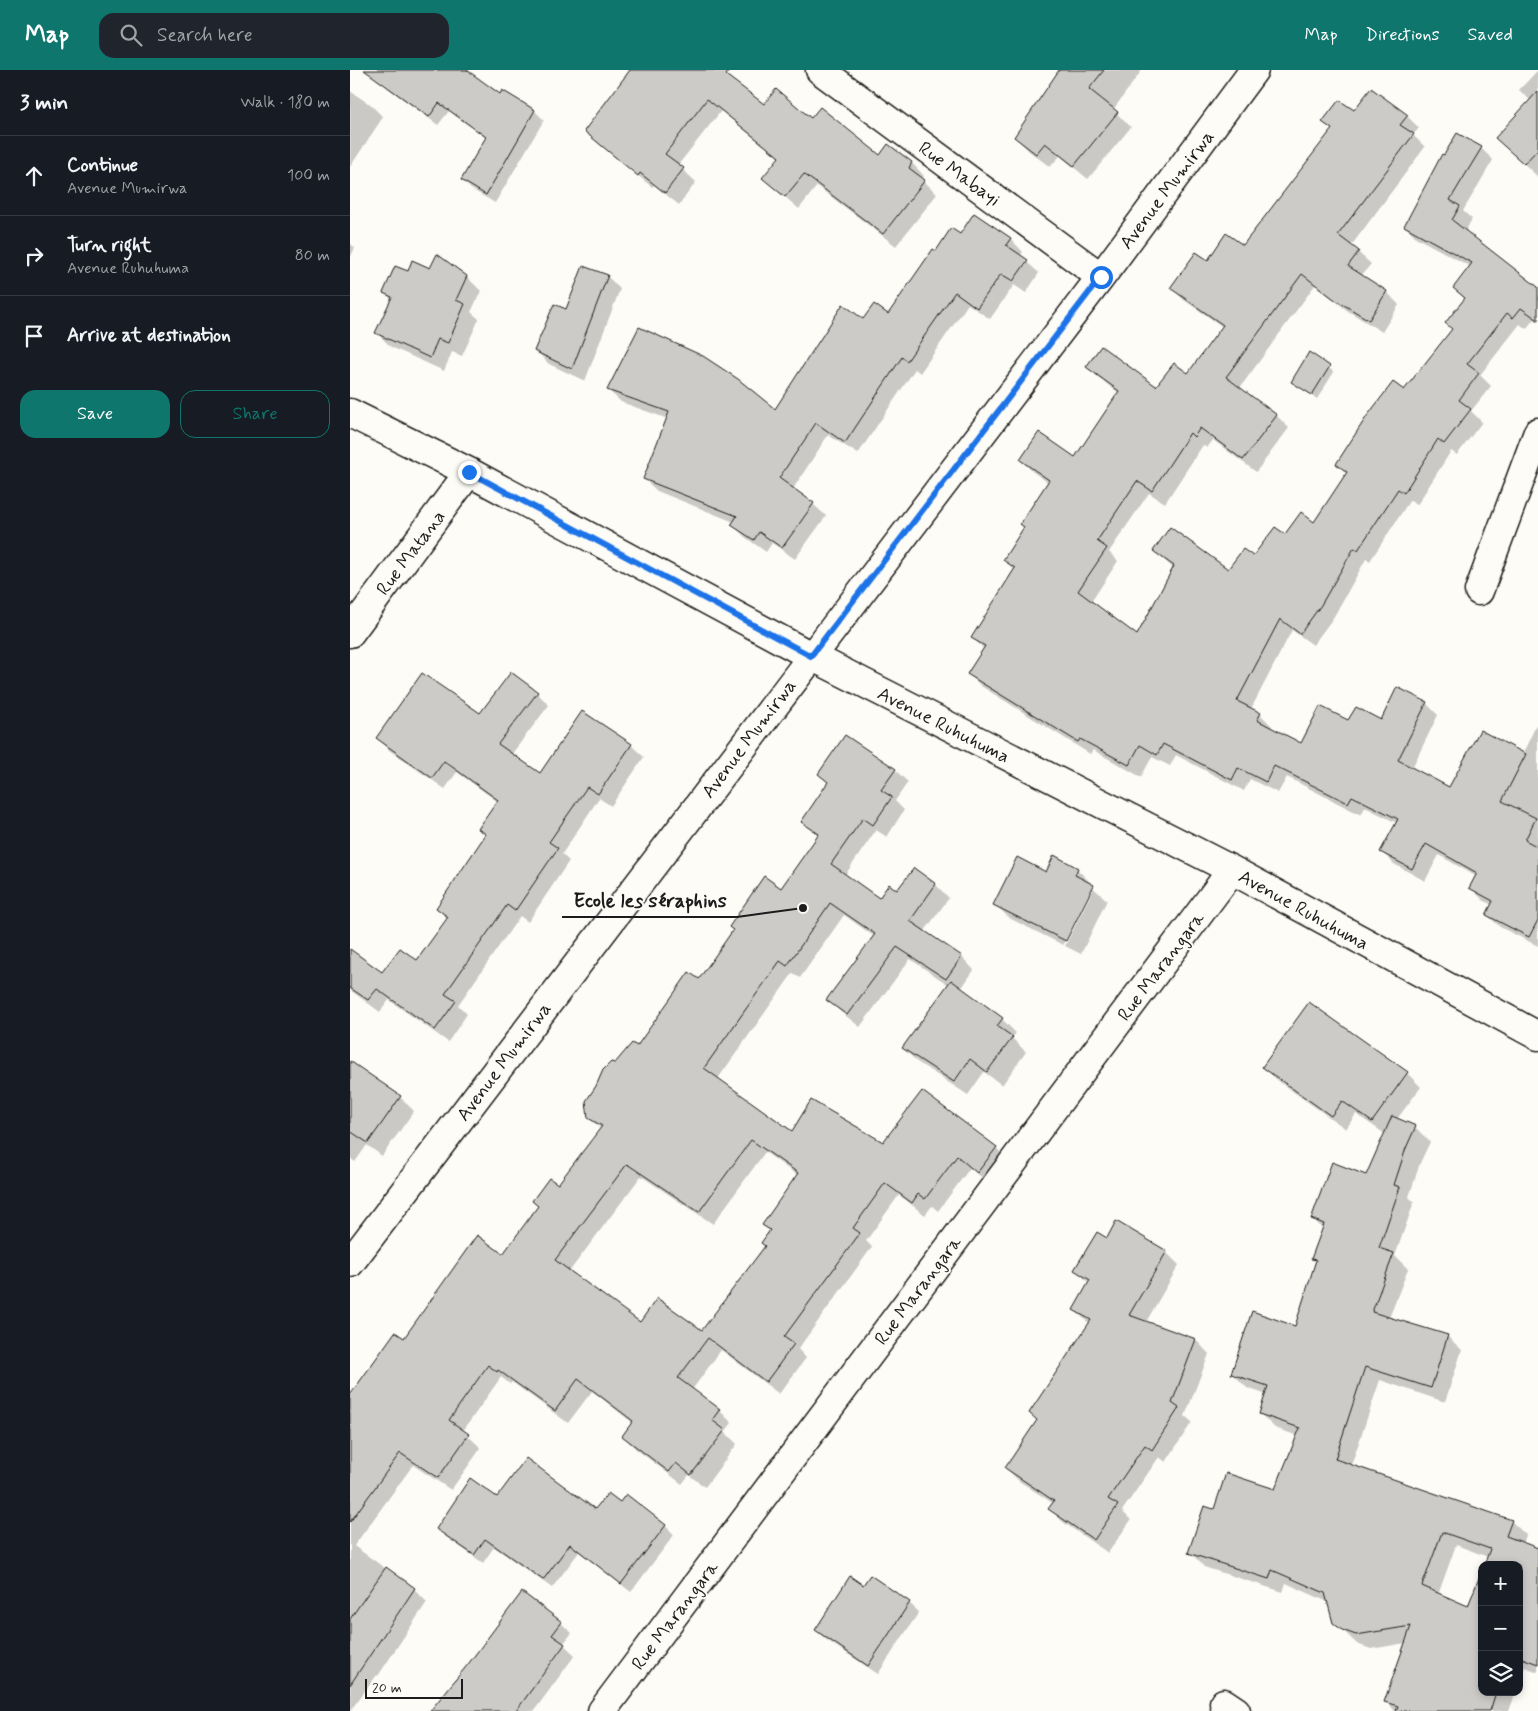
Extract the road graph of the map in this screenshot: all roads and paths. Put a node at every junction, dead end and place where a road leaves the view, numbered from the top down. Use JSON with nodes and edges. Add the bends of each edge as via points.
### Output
{"nodes":[{"id":1,"x":820,"y":70,"type":"edge"},
{"id":2,"x":1254,"y":70,"type":"edge"},
{"id":3,"x":1101,"y":277,"type":"junction"},
{"id":4,"x":350,"y":413,"type":"edge"},
{"id":5,"x":1538,"y":432,"type":"edge"},
{"id":6,"x":469,"y":472,"type":"junction"},
{"id":7,"x":1478,"y":591,"type":"dead end"},
{"id":8,"x":350,"y":633,"type":"edge"},
{"id":9,"x":811,"y":656,"type":"junction"},
{"id":10,"x":1232,"y":870,"type":"junction"},
{"id":11,"x":1538,"y":1036,"type":"edge"},
{"id":12,"x":350,"y":1263,"type":"edge"},
{"id":13,"x":602,"y":1711,"type":"edge"}],
"edges":[{"from":1,"to":3,"type":"street","name":"Rue Mabayi"},
{"from":2,"to":3,"type":"street","name":"Avenue Mumirwa"},
{"from":3,"to":9,"type":"street","name":"Avenue Mumirwa"},
{"from":4,"to":6,"type":"street","name":"Avenue Ruhuhuma"},
{"from":5,"to":7,"type":"street"},
{"from":6,"to":8,"type":"street","name":"Rue Matana"},
{"from":6,"to":9,"type":"street","name":"Avenue Ruhuhuma"},
{"from":9,"to":10,"type":"street","name":"Avenue Ruhuhuma"},
{"from":9,"to":12,"type":"street","name":"Avenue Mumirwa"},
{"from":10,"to":11,"type":"street","name":"Avenue Ruhuhuma"},
{"from":10,"to":13,"type":"street","name":"Rue Marangara"}]}
